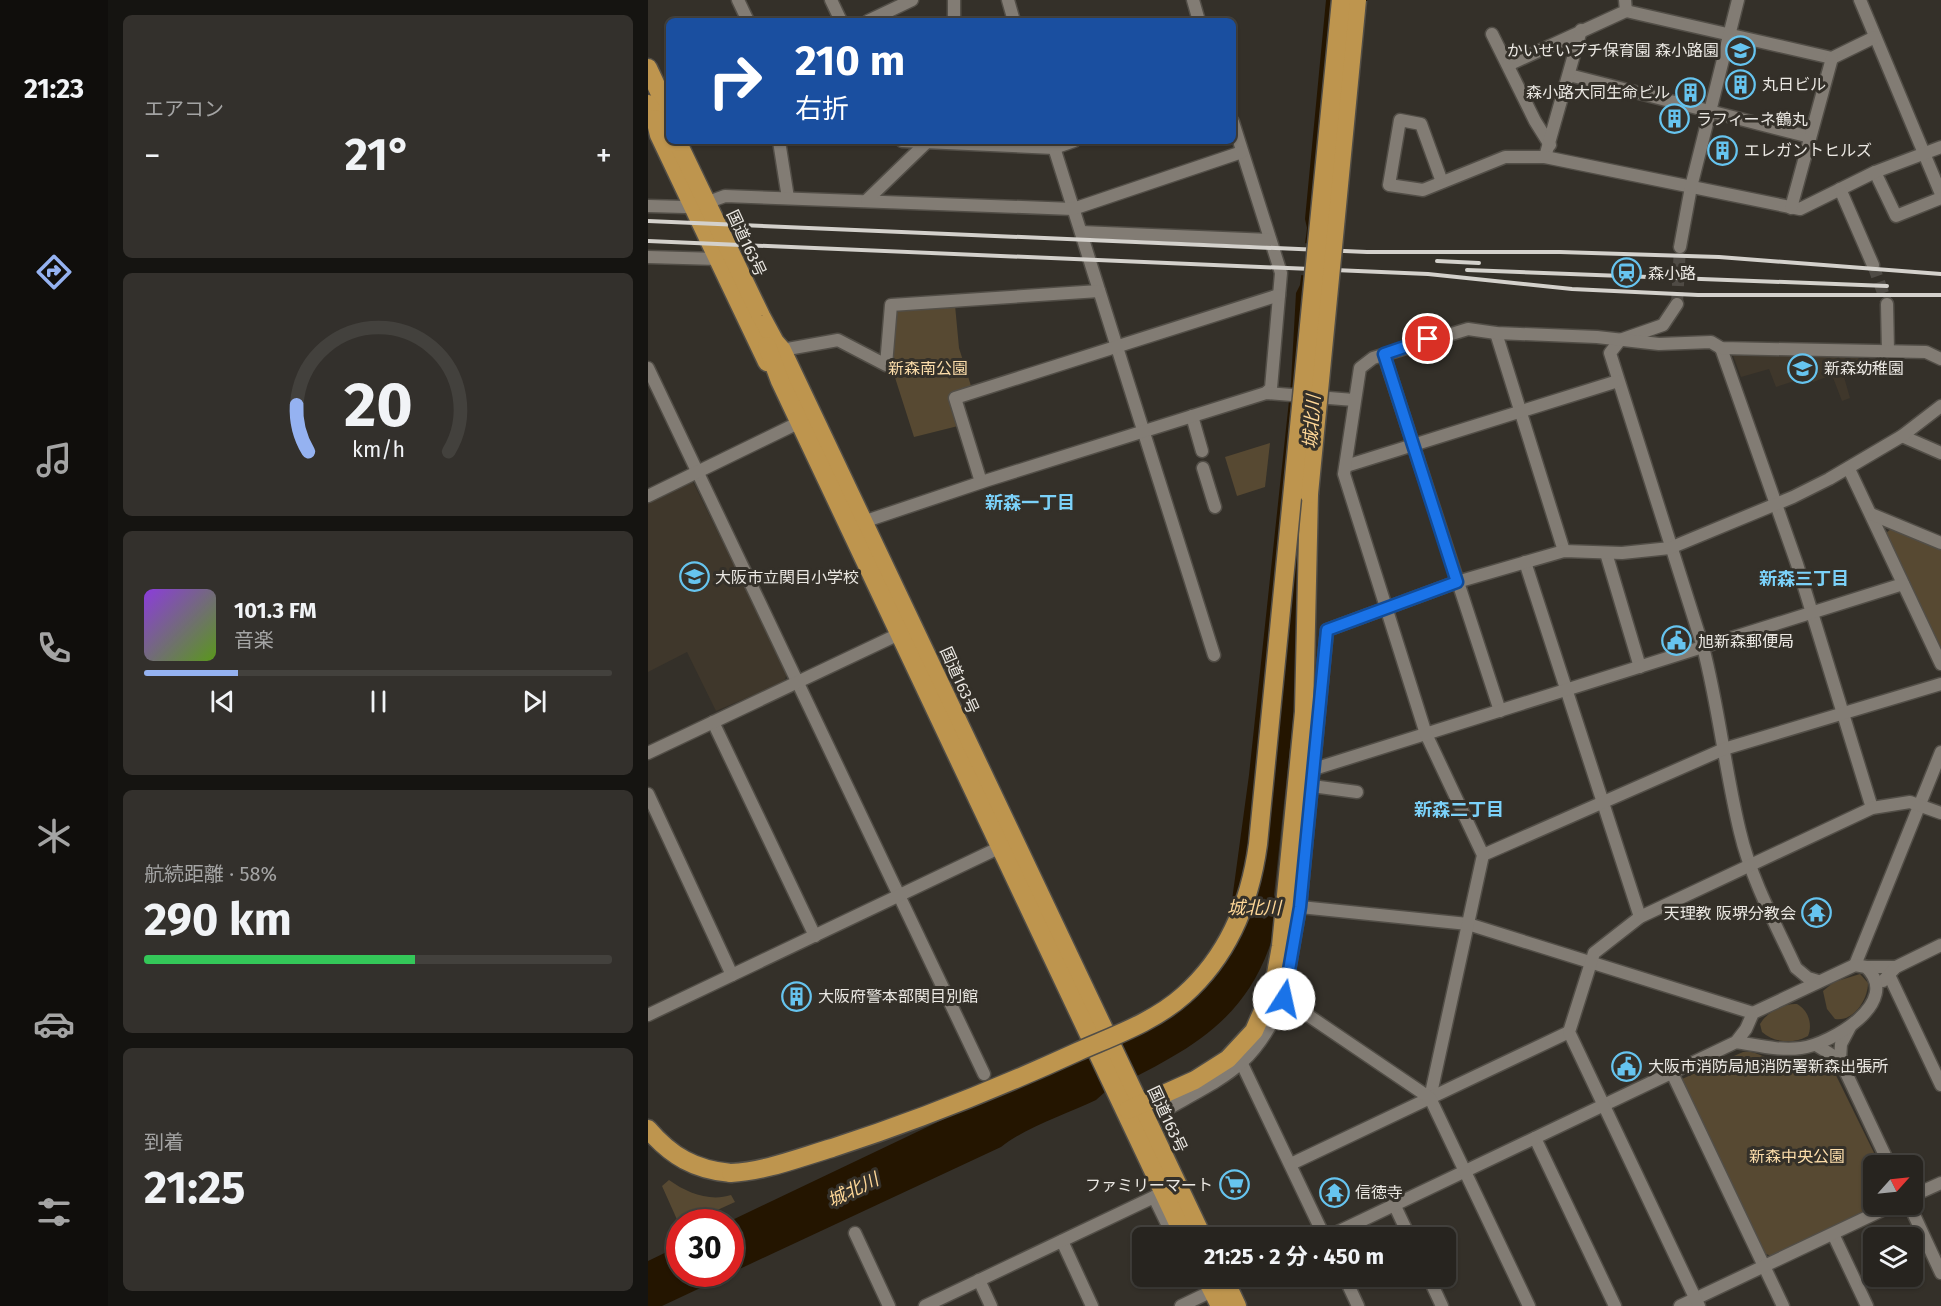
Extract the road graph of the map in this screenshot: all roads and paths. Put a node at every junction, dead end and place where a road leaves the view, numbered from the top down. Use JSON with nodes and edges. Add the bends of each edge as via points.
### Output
{"nodes":[{"id":1,"x":738,"y":0,"type":"edge"},
{"id":2,"x":831,"y":0,"type":"edge"},
{"id":3,"x":912,"y":0,"type":"edge"},
{"id":4,"x":954,"y":0,"type":"edge"},
{"id":5,"x":1008,"y":0,"type":"edge"},
{"id":6,"x":1193,"y":0,"type":"edge"},
{"id":7,"x":1341,"y":0,"type":"edge"},
{"id":8,"x":1357,"y":0,"type":"edge"},
{"id":9,"x":1738,"y":0,"type":"edge"},
{"id":10,"x":1860,"y":0,"type":"edge"},
{"id":11,"x":1625,"y":5,"type":"edge"},
{"id":12,"x":747,"y":18,"type":"edge"},
{"id":13,"x":840,"y":18,"type":"edge"},
{"id":14,"x":874,"y":18,"type":"edge"},
{"id":15,"x":954,"y":18,"type":"edge"},
{"id":16,"x":1013,"y":18,"type":"edge"},
{"id":17,"x":1198,"y":18,"type":"edge"},
{"id":18,"x":1581,"y":30,"type":"junction"},
{"id":19,"x":1492,"y":34,"type":"dead end"},
{"id":20,"x":1729,"y":35,"type":"junction"},
{"id":21,"x":1875,"y":37,"type":"junction"},
{"id":22,"x":1832,"y":58,"type":"junction"},
{"id":23,"x":1508,"y":65,"type":"junction"},
{"id":24,"x":648,"y":69,"type":"edge"},
{"id":25,"x":1569,"y":75,"type":"junction"},
{"id":26,"x":1711,"y":111,"type":"junction"},
{"id":27,"x":663,"y":112,"type":"edge"},
{"id":28,"x":1236,"y":132,"type":"edge"},
{"id":29,"x":1810,"y":136,"type":"junction"},
{"id":30,"x":672,"y":144,"type":"edge"},
{"id":31,"x":679,"y":144,"type":"edge"},
{"id":32,"x":688,"y":144,"type":"edge"},
{"id":33,"x":779,"y":144,"type":"edge"},
{"id":34,"x":925,"y":144,"type":"edge"},
{"id":35,"x":1053,"y":144,"type":"edge"},
{"id":36,"x":1941,"y":147,"type":"edge"},
{"id":37,"x":1547,"y":151,"type":"junction"},
{"id":38,"x":1242,"y":152,"type":"junction"},
{"id":39,"x":1923,"y":152,"type":"junction"},
{"id":40,"x":1875,"y":172,"type":"junction"},
{"id":41,"x":1442,"y":182,"type":"junction"},
{"id":42,"x":1690,"y":187,"type":"junction"},
{"id":43,"x":1840,"y":189,"type":"junction"},
{"id":44,"x":1941,"y":196,"type":"edge"},
{"id":45,"x":788,"y":198,"type":"junction"},
{"id":46,"x":714,"y":200,"type":"junction"},
{"id":47,"x":867,"y":200,"type":"junction"},
{"id":48,"x":692,"y":204,"type":"junction"},
{"id":49,"x":648,"y":206,"type":"edge"},
{"id":50,"x":1791,"y":208,"type":"junction"},
{"id":51,"x":1073,"y":209,"type":"junction"},
{"id":52,"x":1080,"y":232,"type":"junction"},
{"id":53,"x":1270,"y":240,"type":"junction"},
{"id":54,"x":1680,"y":247,"type":"tunnel mouth"},
{"id":55,"x":648,"y":257,"type":"edge"},
{"id":56,"x":718,"y":259,"type":"junction"},
{"id":57,"x":1873,"y":265,"type":"tunnel mouth"},
{"id":58,"x":1099,"y":291,"type":"junction"},
{"id":59,"x":1279,"y":295,"type":"junction"},
{"id":60,"x":1677,"y":304,"type":"tunnel mouth"},
{"id":61,"x":1887,"y":304,"type":"tunnel mouth"},
{"id":62,"x":1496,"y":333,"type":"junction"},
{"id":63,"x":1620,"y":340,"type":"junction"},
{"id":64,"x":1118,"y":347,"type":"junction"},
{"id":65,"x":1721,"y":348,"type":"junction"},
{"id":66,"x":782,"y":350,"type":"junction"},
{"id":67,"x":1888,"y":351,"type":"junction"},
{"id":68,"x":1384,"y":354,"type":"junction"},
{"id":69,"x":1941,"y":359,"type":"edge"},
{"id":70,"x":648,"y":368,"type":"edge"},
{"id":71,"x":780,"y":381,"type":"junction"},
{"id":72,"x":1617,"y":381,"type":"junction"},
{"id":73,"x":1271,"y":393,"type":"junction"},
{"id":74,"x":1354,"y":400,"type":"junction"},
{"id":75,"x":1941,"y":406,"type":"edge"},
{"id":76,"x":1519,"y":411,"type":"junction"},
{"id":77,"x":1192,"y":416,"type":"junction"},
{"id":78,"x":800,"y":422,"type":"junction"},
{"id":79,"x":1144,"y":432,"type":"junction"},
{"id":80,"x":1902,"y":436,"type":"junction"},
{"id":81,"x":1412,"y":445,"type":"junction"},
{"id":82,"x":1202,"y":451,"type":"dead end"},
{"id":83,"x":1941,"y":453,"type":"edge"},
{"id":84,"x":1346,"y":466,"type":"junction"},
{"id":85,"x":1203,"y":468,"type":"dead end"},
{"id":86,"x":1849,"y":469,"type":"junction"},
{"id":87,"x":698,"y":471,"type":"junction"},
{"id":88,"x":981,"y":482,"type":"junction"},
{"id":89,"x":648,"y":496,"type":"edge"},
{"id":90,"x":1776,"y":504,"type":"junction"},
{"id":91,"x":1215,"y":507,"type":"dead end"},
{"id":92,"x":1871,"y":514,"type":"junction"},
{"id":93,"x":857,"y":524,"type":"junction"},
{"id":94,"x":1941,"y":543,"type":"edge"},
{"id":95,"x":1670,"y":548,"type":"junction"},
{"id":96,"x":1564,"y":551,"type":"junction"},
{"id":97,"x":1606,"y":553,"type":"junction"},
{"id":98,"x":1525,"y":562,"type":"junction"},
{"id":99,"x":1457,"y":582,"type":"junction"},
{"id":100,"x":1903,"y":584,"type":"junction"},
{"id":101,"x":1386,"y":608,"type":"junction"},
{"id":102,"x":1813,"y":612,"type":"junction"},
{"id":103,"x":899,"y":634,"type":"junction"},
{"id":104,"x":1703,"y":647,"type":"junction"},
{"id":105,"x":1214,"y":655,"type":"dead end"},
{"id":106,"x":1941,"y":664,"type":"edge"},
{"id":107,"x":1640,"y":667,"type":"junction"},
{"id":108,"x":799,"y":682,"type":"junction"},
{"id":109,"x":1941,"y":684,"type":"edge"},
{"id":110,"x":1566,"y":690,"type":"junction"},
{"id":111,"x":1500,"y":711,"type":"junction"},
{"id":112,"x":1843,"y":713,"type":"junction"},
{"id":113,"x":713,"y":722,"type":"junction"},
{"id":114,"x":1426,"y":734,"type":"junction"},
{"id":115,"x":1724,"y":748,"type":"junction"},
{"id":116,"x":1941,"y":752,"type":"edge"},
{"id":117,"x":648,"y":753,"type":"edge"},
{"id":118,"x":1314,"y":769,"type":"junction"},
{"id":119,"x":1312,"y":786,"type":"junction"},
{"id":120,"x":1357,"y":792,"type":"dead end"},
{"id":121,"x":648,"y":794,"type":"edge"},
{"id":122,"x":1603,"y":802,"type":"junction"},
{"id":123,"x":1919,"y":804,"type":"junction"},
{"id":124,"x":1872,"y":808,"type":"junction"},
{"id":125,"x":1941,"y":813,"type":"edge"},
{"id":126,"x":1006,"y":845,"type":"junction"},
{"id":127,"x":1483,"y":855,"type":"junction"},
{"id":128,"x":1750,"y":866,"type":"junction"},
{"id":129,"x":899,"y":896,"type":"junction"},
{"id":130,"x":1300,"y":907,"type":"junction"},
{"id":131,"x":1640,"y":917,"type":"junction"},
{"id":132,"x":1468,"y":924,"type":"junction"},
{"id":133,"x":815,"y":936,"type":"junction"},
{"id":134,"x":1941,"y":945,"type":"edge"},
{"id":135,"x":1591,"y":961,"type":"junction"},
{"id":136,"x":1860,"y":966,"type":"junction"},
{"id":137,"x":1892,"y":971,"type":"junction"},
{"id":138,"x":732,"y":975,"type":"junction"},
{"id":139,"x":1818,"y":981,"type":"junction"},
{"id":140,"x":1876,"y":988,"type":"junction"},
{"id":141,"x":1284,"y":999,"type":"junction"},
{"id":142,"x":648,"y":1015,"type":"edge"},
{"id":143,"x":1751,"y":1018,"type":"junction"},
{"id":144,"x":1851,"y":1026,"type":"junction"},
{"id":145,"x":1569,"y":1032,"type":"junction"},
{"id":146,"x":1736,"y":1042,"type":"junction"},
{"id":147,"x":1760,"y":1044,"type":"junction"},
{"id":148,"x":1816,"y":1045,"type":"junction"},
{"id":149,"x":1840,"y":1060,"type":"junction"},
{"id":150,"x":1242,"y":1064,"type":"junction"},
{"id":151,"x":1672,"y":1073,"type":"junction"},
{"id":152,"x":984,"y":1074,"type":"dead end"},
{"id":153,"x":1941,"y":1085,"type":"edge"},
{"id":154,"x":1430,"y":1098,"type":"junction"},
{"id":155,"x":1141,"y":1103,"type":"junction"},
{"id":156,"x":1604,"y":1105,"type":"junction"},
{"id":157,"x":648,"y":1129,"type":"edge"},
{"id":158,"x":1534,"y":1138,"type":"junction"},
{"id":159,"x":1885,"y":1155,"type":"edge"},
{"id":160,"x":1291,"y":1164,"type":"junction"},
{"id":161,"x":1465,"y":1171,"type":"junction"},
{"id":162,"x":1941,"y":1183,"type":"edge"},
{"id":163,"x":1923,"y":1191,"type":"edge"},
{"id":164,"x":1394,"y":1204,"type":"junction"},
{"id":165,"x":1872,"y":1215,"type":"edge"},
{"id":166,"x":1914,"y":1215,"type":"edge"},
{"id":167,"x":1169,"y":1227,"type":"edge"},
{"id":168,"x":1181,"y":1227,"type":"edge"},
{"id":169,"x":1198,"y":1227,"type":"edge"},
{"id":170,"x":1320,"y":1227,"type":"edge"},
{"id":171,"x":1346,"y":1227,"type":"edge"},
{"id":172,"x":1405,"y":1227,"type":"edge"},
{"id":173,"x":855,"y":1233,"type":"dead end"},
{"id":174,"x":1833,"y":1234,"type":"junction"},
{"id":175,"x":1062,"y":1241,"type":"junction"},
{"id":176,"x":1765,"y":1267,"type":"junction"},
{"id":177,"x":1941,"y":1273,"type":"edge"},
{"id":178,"x":979,"y":1280,"type":"junction"},
{"id":179,"x":1217,"y":1287,"type":"edge"},
{"id":180,"x":1349,"y":1287,"type":"edge"},
{"id":181,"x":1433,"y":1287,"type":"edge"},
{"id":182,"x":1698,"y":1302,"type":"edge"},
{"id":183,"x":889,"y":1306,"type":"edge"},
{"id":184,"x":925,"y":1306,"type":"edge"},
{"id":185,"x":991,"y":1306,"type":"edge"},
{"id":186,"x":1092,"y":1306,"type":"edge"},
{"id":187,"x":1181,"y":1306,"type":"edge"},
{"id":188,"x":1237,"y":1306,"type":"edge"},
{"id":189,"x":1358,"y":1306,"type":"edge"},
{"id":190,"x":1442,"y":1306,"type":"edge"},
{"id":191,"x":1528,"y":1306,"type":"edge"},
{"id":192,"x":1615,"y":1306,"type":"edge"},
{"id":193,"x":1680,"y":1306,"type":"edge"},
{"id":194,"x":1783,"y":1306,"type":"edge"},
{"id":195,"x":1867,"y":1306,"type":"edge"}],
"edges":[{"from":1,"to":12,"type":"street"},
{"from":2,"to":13,"type":"street"},
{"from":3,"to":14,"type":"street"},
{"from":4,"to":15,"type":"street"},
{"from":5,"to":16,"type":"street"},
{"from":6,"to":17,"type":"street"},
{"from":7,"to":157,"type":"highway","bridge":true,"via":[[1284,559],[1272,717],[1256,856],[1236,927],[1209,970],[1183,996],[1155,1015],[996,1089],[876,1134],[778,1165],[731,1173],[711,1172],[682,1160]]},
{"from":8,"to":155,"type":"highway","bridge":true,"via":[[1309,494],[1304,712],[1278,968],[1263,1016],[1248,1039],[1209,1072]]},
{"from":9,"to":20,"type":"street"},
{"from":10,"to":21,"type":"street"},
{"from":11,"to":18,"type":"street"},
{"from":11,"to":20,"type":"street"},
{"from":18,"to":23,"type":"street"},
{"from":18,"to":25,"type":"street"},
{"from":19,"to":23,"type":"street"},
{"from":20,"to":22,"type":"street"},
{"from":20,"to":26,"type":"street"},
{"from":21,"to":22,"type":"street"},
{"from":21,"to":39,"type":"street"},
{"from":22,"to":29,"type":"street"},
{"from":23,"to":37,"type":"street"},
{"from":24,"to":27,"type":"highway","name":"国道163号"},
{"from":25,"to":26,"type":"street"},
{"from":25,"to":37,"type":"street"},
{"from":26,"to":29,"type":"street"},
{"from":26,"to":42,"type":"street"},
{"from":27,"to":48,"type":"highway","via":[[659,135]]},
{"from":28,"to":38,"type":"street"},
{"from":29,"to":50,"type":"street"},
{"from":30,"to":71,"type":"highway","name":"国道163号","via":[[777,367]]},
{"from":31,"to":66,"type":"highway","name":"国道163号","via":[[760,316]]},
{"from":32,"to":46,"type":"highway"},
{"from":33,"to":45,"type":"street"},
{"from":34,"to":47,"type":"street"},
{"from":35,"to":51,"type":"street"},
{"from":36,"to":39,"type":"street"},
{"from":37,"to":41,"type":"street","via":[[1505,157]]},
{"from":37,"to":42,"type":"street"},
{"from":38,"to":51,"type":"street"},
{"from":38,"to":53,"type":"street"},
{"from":39,"to":40,"type":"street"},
{"from":39,"to":44,"type":"street"},
{"from":40,"to":43,"type":"street"},
{"from":40,"to":44,"type":"street","via":[[1896,216]]},
{"from":41,"to":41,"type":"street","via":[[1424,190],[1389,184],[1400,120],[1421,124]]},
{"from":42,"to":50,"type":"street"},
{"from":42,"to":54,"type":"street"},
{"from":43,"to":50,"type":"street","via":[[1800,209]]},
{"from":43,"to":57,"type":"street"},
{"from":45,"to":46,"type":"street","via":[[725,196]]},
{"from":45,"to":47,"type":"street"},
{"from":46,"to":66,"type":"highway","via":[[777,331]]},
{"from":47,"to":51,"type":"street"},
{"from":48,"to":49,"type":"street"},
{"from":48,"to":56,"type":"highway"},
{"from":51,"to":52,"type":"street"},
{"from":52,"to":53,"type":"street"},
{"from":52,"to":58,"type":"street"},
{"from":53,"to":59,"type":"street","via":[[1281,273]]},
{"from":55,"to":56,"type":"street"},
{"from":56,"to":71,"type":"highway","via":[[771,371]]},
{"from":58,"to":64,"type":"street"},
{"from":58,"to":66,"type":"street","via":[[891,305],[886,365],[838,340]]},
{"from":59,"to":64,"type":"street"},
{"from":59,"to":73,"type":"street"},
{"from":60,"to":63,"type":"street","via":[[1663,326]]},
{"from":61,"to":67,"type":"street"},
{"from":62,"to":63,"type":"street"},
{"from":62,"to":68,"type":"street","via":[[1468,329]]},
{"from":62,"to":76,"type":"street"},
{"from":63,"to":65,"type":"street","via":[[1659,344],[1711,342]]},
{"from":63,"to":72,"type":"street","via":[[1610,353]]},
{"from":64,"to":79,"type":"street"},
{"from":64,"to":88,"type":"street","via":[[955,398]]},
{"from":65,"to":67,"type":"street"},
{"from":65,"to":90,"type":"street"},
{"from":66,"to":93,"type":"highway","name":"国道163号"},
{"from":67,"to":69,"type":"street","via":[[1926,352]]},
{"from":68,"to":74,"type":"street","via":[[1360,368]]},
{"from":68,"to":81,"type":"street"},
{"from":70,"to":87,"type":"street"},
{"from":71,"to":78,"type":"highway","name":"国道163号"},
{"from":72,"to":76,"type":"street"},
{"from":72,"to":95,"type":"street"},
{"from":73,"to":74,"type":"street","bridge":true},
{"from":73,"to":77,"type":"street"},
{"from":74,"to":84,"type":"street"},
{"from":75,"to":80,"type":"street"},
{"from":76,"to":81,"type":"street"},
{"from":76,"to":96,"type":"street"},
{"from":77,"to":79,"type":"street"},
{"from":77,"to":82,"type":"street"},
{"from":78,"to":87,"type":"street"},
{"from":78,"to":93,"type":"highway","name":"国道163号"},
{"from":79,"to":88,"type":"street"},
{"from":79,"to":105,"type":"street"},
{"from":80,"to":83,"type":"street"},
{"from":80,"to":86,"type":"street"},
{"from":81,"to":84,"type":"street"},
{"from":81,"to":99,"type":"street"},
{"from":84,"to":101,"type":"street","via":[[1344,474]]},
{"from":85,"to":91,"type":"street"},
{"from":86,"to":90,"type":"street"},
{"from":86,"to":92,"type":"street"},
{"from":87,"to":89,"type":"street"},
{"from":87,"to":108,"type":"street"},
{"from":88,"to":93,"type":"street"},
{"from":90,"to":95,"type":"street"},
{"from":90,"to":102,"type":"street"},
{"from":92,"to":94,"type":"street"},
{"from":92,"to":100,"type":"street"},
{"from":93,"to":103,"type":"highway","name":"国道163号"},
{"from":93,"to":126,"type":"highway","name":"国道163号"},
{"from":95,"to":97,"type":"street"},
{"from":95,"to":104,"type":"street"},
{"from":96,"to":97,"type":"street"},
{"from":96,"to":98,"type":"street"},
{"from":97,"to":107,"type":"street"},
{"from":98,"to":99,"type":"street"},
{"from":98,"to":110,"type":"street"},
{"from":99,"to":101,"type":"street"},
{"from":99,"to":111,"type":"street"},
{"from":100,"to":102,"type":"street"},
{"from":100,"to":106,"type":"street"},
{"from":101,"to":114,"type":"street"},
{"from":101,"to":118,"type":"street","via":[[1327,630]]},
{"from":102,"to":104,"type":"street"},
{"from":102,"to":112,"type":"street"},
{"from":103,"to":108,"type":"street"},
{"from":103,"to":126,"type":"highway","name":"国道163号"},
{"from":104,"to":107,"type":"street"},
{"from":104,"to":115,"type":"street"},
{"from":107,"to":110,"type":"street"},
{"from":108,"to":113,"type":"street"},
{"from":108,"to":129,"type":"street"},
{"from":109,"to":112,"type":"street"},
{"from":110,"to":111,"type":"street"},
{"from":110,"to":122,"type":"street"},
{"from":111,"to":114,"type":"street"},
{"from":112,"to":115,"type":"street"},
{"from":112,"to":124,"type":"street"},
{"from":113,"to":117,"type":"street"},
{"from":113,"to":133,"type":"street"},
{"from":114,"to":118,"type":"street"},
{"from":114,"to":127,"type":"street"},
{"from":115,"to":122,"type":"street"},
{"from":115,"to":128,"type":"street"},
{"from":116,"to":123,"type":"street"},
{"from":118,"to":119,"type":"street"},
{"from":119,"to":120,"type":"street"},
{"from":119,"to":130,"type":"street"},
{"from":121,"to":138,"type":"street"},
{"from":122,"to":127,"type":"street"},
{"from":122,"to":131,"type":"street"},
{"from":123,"to":124,"type":"street"},
{"from":123,"to":125,"type":"street"},
{"from":123,"to":136,"type":"street"},
{"from":124,"to":128,"type":"street"},
{"from":126,"to":129,"type":"street"},
{"from":126,"to":155,"type":"highway","name":"国道163号","via":[[1098,1034]]},
{"from":127,"to":132,"type":"street"},
{"from":128,"to":131,"type":"street"},
{"from":128,"to":139,"type":"street","via":[[1796,968]]},
{"from":129,"to":133,"type":"street"},
{"from":129,"to":152,"type":"street"},
{"from":130,"to":132,"type":"street"},
{"from":130,"to":141,"type":"street"},
{"from":131,"to":135,"type":"street","via":[[1594,953]]},
{"from":132,"to":135,"type":"street"},
{"from":132,"to":154,"type":"street"},
{"from":133,"to":138,"type":"street"},
{"from":134,"to":137,"type":"street"},
{"from":135,"to":143,"type":"street"},
{"from":135,"to":145,"type":"street"},
{"from":136,"to":137,"type":"street"},
{"from":136,"to":139,"type":"street"},
{"from":136,"to":140,"type":"street","via":[[1874,976]]},
{"from":137,"to":140,"type":"street"},
{"from":137,"to":153,"type":"street"},
{"from":138,"to":142,"type":"street"},
{"from":139,"to":143,"type":"street"},
{"from":140,"to":144,"type":"street","via":[[1867,1010]]},
{"from":141,"to":150,"type":"street","via":[[1270,1029]]},
{"from":141,"to":154,"type":"street"},
{"from":143,"to":146,"type":"street"},
{"from":143,"to":147,"type":"street","via":[[1751,1033]]},
{"from":144,"to":148,"type":"street"},
{"from":144,"to":149,"type":"street","via":[[1840,1044]]},
{"from":145,"to":154,"type":"street"},
{"from":145,"to":156,"type":"street"},
{"from":146,"to":147,"type":"street"},
{"from":146,"to":151,"type":"street"},
{"from":147,"to":148,"type":"street","via":[[1789,1049]]},
{"from":148,"to":149,"type":"street"},
{"from":149,"to":159,"type":"street"},
{"from":150,"to":155,"type":"street","via":[[1169,1108]]},
{"from":150,"to":160,"type":"street"},
{"from":151,"to":156,"type":"street"},
{"from":151,"to":176,"type":"street"},
{"from":154,"to":160,"type":"street"},
{"from":154,"to":161,"type":"street"},
{"from":155,"to":168,"type":"highway","name":"国道163号"},
{"from":155,"to":169,"type":"highway","name":"国道163号"},
{"from":156,"to":158,"type":"street"},
{"from":156,"to":182,"type":"street"},
{"from":158,"to":161,"type":"street"},
{"from":158,"to":192,"type":"street"},
{"from":160,"to":170,"type":"street"},
{"from":161,"to":164,"type":"street"},
{"from":161,"to":191,"type":"street"},
{"from":162,"to":163,"type":"street"},
{"from":164,"to":171,"type":"street"},
{"from":164,"to":172,"type":"street"},
{"from":165,"to":174,"type":"street"},
{"from":166,"to":177,"type":"street"},
{"from":167,"to":175,"type":"street","via":[[1155,1196]]},
{"from":173,"to":183,"type":"street"},
{"from":174,"to":176,"type":"street"},
{"from":174,"to":195,"type":"street"},
{"from":175,"to":178,"type":"street"},
{"from":175,"to":186,"type":"street"},
{"from":176,"to":182,"type":"street"},
{"from":176,"to":194,"type":"street"},
{"from":178,"to":184,"type":"street"},
{"from":178,"to":185,"type":"street"},
{"from":179,"to":187,"type":"street"},
{"from":179,"to":188,"type":"highway"},
{"from":180,"to":189,"type":"street"},
{"from":181,"to":190,"type":"street"},
{"from":182,"to":193,"type":"street"}]}
